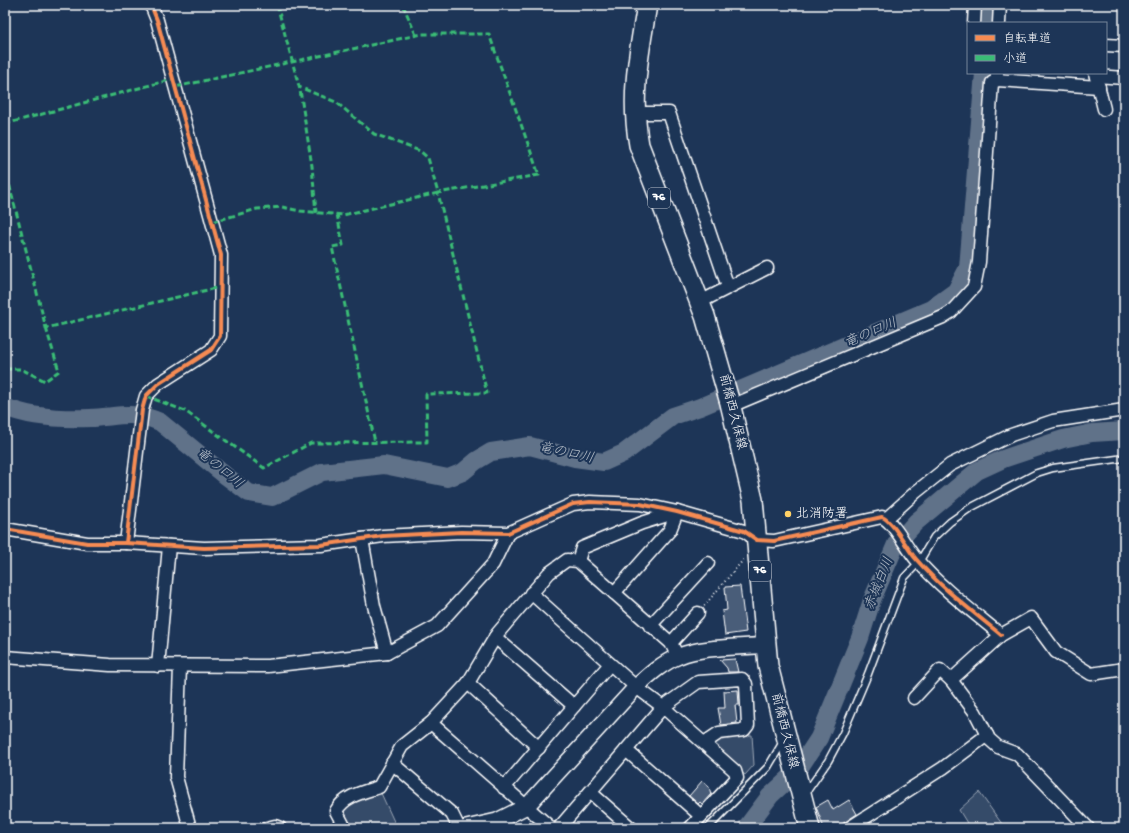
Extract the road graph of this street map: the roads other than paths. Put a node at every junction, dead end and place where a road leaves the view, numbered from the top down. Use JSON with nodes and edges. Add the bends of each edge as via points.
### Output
{"nodes":[{"id":1,"x":151,"y":5,"type":"edge"},
{"id":2,"x":647,"y":5,"type":"edge"},
{"id":3,"x":976,"y":5,"type":"edge"},
{"id":4,"x":1000,"y":5,"type":"edge"},
{"id":5,"x":974,"y":22,"type":"edge"},
{"id":6,"x":999,"y":22,"type":"edge"},
{"id":7,"x":1107,"y":45,"type":"edge"},
{"id":8,"x":1124,"y":46,"type":"edge"},
{"id":9,"x":997,"y":76,"type":"edge"},
{"id":10,"x":1124,"y":78,"type":"edge"},
{"id":11,"x":1097,"y":79,"type":"edge"},
{"id":12,"x":1104,"y":109,"type":"dead end"},
{"id":13,"x":635,"y":113,"type":"junction"},
{"id":14,"x":767,"y":268,"type":"dead end"},
{"id":15,"x":728,"y":286,"type":"junction"},
{"id":16,"x":700,"y":302,"type":"junction"},
{"id":17,"x":728,"y":398,"type":"junction"},
{"id":18,"x":1124,"y":410,"type":"edge"},
{"id":19,"x":1124,"y":458,"type":"edge"},
{"id":20,"x":677,"y":512,"type":"junction"},
{"id":21,"x":888,"y":521,"type":"junction"},
{"id":22,"x":5,"y":529,"type":"edge"},
{"id":23,"x":508,"y":533,"type":"junction"},
{"id":24,"x":362,"y":539,"type":"junction"},
{"id":25,"x":757,"y":540,"type":"junction"},
{"id":26,"x":126,"y":543,"type":"junction"},
{"id":27,"x":169,"y":546,"type":"junction"},
{"id":28,"x":578,"y":561,"type":"junction"},
{"id":29,"x":918,"y":561,"type":"junction"},
{"id":30,"x":708,"y":563,"type":"dead end"},
{"id":31,"x":531,"y":593,"type":"junction"},
{"id":32,"x":614,"y":593,"type":"junction"},
{"id":33,"x":698,"y":613,"type":"road end"},
{"id":34,"x":650,"y":626,"type":"junction"},
{"id":35,"x":1001,"y":635,"type":"junction"},
{"id":36,"x":495,"y":637,"type":"junction"},
{"id":37,"x":671,"y":643,"type":"junction"},
{"id":38,"x":766,"y":645,"type":"junction"},
{"id":39,"x":387,"y":653,"type":"junction"},
{"id":40,"x":5,"y":657,"type":"edge"},
{"id":41,"x":678,"y":657,"type":"junction"},
{"id":42,"x":610,"y":664,"type":"junction"},
{"id":43,"x":158,"y":666,"type":"junction"},
{"id":44,"x":180,"y":666,"type":"junction"},
{"id":45,"x":1124,"y":669,"type":"edge"},
{"id":46,"x":951,"y":680,"type":"junction"},
{"id":47,"x":468,"y":683,"type":"junction"},
{"id":48,"x":636,"y":687,"type":"junction"},
{"id":49,"x":914,"y":698,"type":"dead end"},
{"id":50,"x":574,"y":706,"type":"junction"},
{"id":51,"x":663,"y":707,"type":"junction"},
{"id":52,"x":431,"y":723,"type":"junction"},
{"id":53,"x":987,"y":735,"type":"junction"},
{"id":54,"x":786,"y":738,"type":"junction"},
{"id":55,"x":704,"y":743,"type":"junction"},
{"id":56,"x":539,"y":748,"type":"junction"},
{"id":57,"x":626,"y":750,"type":"junction"},
{"id":58,"x":392,"y":763,"type":"junction"},
{"id":59,"x":504,"y":788,"type":"junction"},
{"id":60,"x":590,"y":792,"type":"junction"},
{"id":61,"x":801,"y":798,"type":"junction"},
{"id":62,"x":527,"y":806,"type":"junction"},
{"id":63,"x":701,"y":816,"type":"junction"},
{"id":64,"x":190,"y":828,"type":"edge"},
{"id":65,"x":267,"y":828,"type":"edge"},
{"id":66,"x":280,"y":828,"type":"edge"},
{"id":67,"x":345,"y":828,"type":"edge"},
{"id":68,"x":459,"y":828,"type":"edge"},
{"id":69,"x":466,"y":828,"type":"edge"},
{"id":70,"x":551,"y":828,"type":"edge"},
{"id":71,"x":559,"y":828,"type":"edge"},
{"id":72,"x":631,"y":828,"type":"edge"},
{"id":73,"x":690,"y":828,"type":"edge"},
{"id":74,"x":708,"y":828,"type":"edge"},
{"id":75,"x":810,"y":828,"type":"edge"},
{"id":76,"x":849,"y":828,"type":"edge"},
{"id":77,"x":1088,"y":828,"type":"edge"}],
"edges":[{"from":1,"to":26,"type":"street","via":[[222,255],[220,336],[211,350],[158,384],[146,396],[142,410]]},
{"from":2,"to":13,"type":"main road","name":"前橋西久保線","number":"76","via":[[634,92]]},
{"from":3,"to":5,"type":"street"},
{"from":4,"to":6,"type":"street"},
{"from":7,"to":8,"type":"street"},
{"from":9,"to":11,"type":"street"},
{"from":9,"to":17,"type":"street","via":[[992,83],[979,262],[974,287],[952,312],[943,317]]},
{"from":10,"to":11,"type":"street"},
{"from":11,"to":12,"type":"street"},
{"from":13,"to":15,"type":"street","via":[[669,113]]},
{"from":13,"to":16,"type":"main road","name":"前橋西久保線","number":"76","via":[[644,161]]},
{"from":14,"to":15,"type":"street"},
{"from":15,"to":16,"type":"street"},
{"from":16,"to":17,"type":"main road","name":"前橋西久保線","number":"76"},
{"from":17,"to":25,"type":"main road","name":"前橋西久保線","number":"76","via":[[753,500]]},
{"from":18,"to":21,"type":"street","via":[[1053,421],[1011,434],[950,465],[916,492]]},
{"from":19,"to":29,"type":"lane","via":[[1053,468],[1018,482],[950,522],[934,537]]},
{"from":20,"to":23,"type":"street","via":[[640,504],[572,504]]},
{"from":20,"to":25,"type":"street","via":[[744,531]]},
{"from":20,"to":28,"type":"street","via":[[642,523],[582,548]]},
{"from":20,"to":32,"type":"street","via":[[670,530]]},
{"from":21,"to":25,"type":"street","via":[[882,517],[774,541]]},
{"from":21,"to":29,"type":"street"},
{"from":22,"to":26,"type":"street","via":[[87,543]]},
{"from":23,"to":24,"type":"street","via":[[461,532]]},
{"from":23,"to":39,"type":"street","via":[[493,564],[437,626]]},
{"from":24,"to":27,"type":"street","via":[[321,545],[204,548]]},
{"from":24,"to":39,"type":"street","via":[[374,606]]},
{"from":25,"to":38,"type":"main road","name":"前橋西久保線","number":"76"},
{"from":26,"to":27,"type":"street"},
{"from":27,"to":43,"type":"street"},
{"from":28,"to":31,"type":"street","via":[[567,560],[549,573]]},
{"from":28,"to":32,"type":"street"},
{"from":29,"to":35,"type":"street","via":[[953,596]]},
{"from":29,"to":61,"type":"lane","via":[[904,578],[843,733],[819,774]]},
{"from":30,"to":34,"type":"street"},
{"from":31,"to":36,"type":"street"},
{"from":31,"to":42,"type":"street"},
{"from":32,"to":34,"type":"street"},
{"from":33,"to":37,"type":"street"},
{"from":34,"to":37,"type":"street"},
{"from":35,"to":45,"type":"street","via":[[1031,618],[1056,652],[1091,674]]},
{"from":35,"to":46,"type":"street"},
{"from":36,"to":47,"type":"street"},
{"from":36,"to":50,"type":"street"},
{"from":37,"to":41,"type":"street"},
{"from":38,"to":41,"type":"street","via":[[696,652]]},
{"from":38,"to":54,"type":"main road","name":"前橋西久保線","number":"76","via":[[768,666]]},
{"from":39,"to":44,"type":"street","via":[[268,666]]},
{"from":40,"to":43,"type":"street"},
{"from":41,"to":48,"type":"street","via":[[654,670]]},
{"from":42,"to":48,"type":"street"},
{"from":42,"to":50,"type":"street"},
{"from":43,"to":44,"type":"street"},
{"from":44,"to":64,"type":"street","via":[[176,777]]},
{"from":46,"to":49,"type":"street","via":[[940,670]]},
{"from":46,"to":53,"type":"street","via":[[975,712]]},
{"from":47,"to":52,"type":"street"},
{"from":47,"to":56,"type":"street"},
{"from":48,"to":51,"type":"street"},
{"from":48,"to":62,"type":"street"},
{"from":50,"to":56,"type":"street"},
{"from":51,"to":55,"type":"street"},
{"from":51,"to":55,"type":"street","via":[[698,682],[742,679],[746,684],[748,724],[744,730],[719,733]]},
{"from":51,"to":57,"type":"street"},
{"from":52,"to":58,"type":"street","via":[[402,746]]},
{"from":52,"to":59,"type":"street"},
{"from":53,"to":76,"type":"street","via":[[943,768]]},
{"from":53,"to":77,"type":"street","via":[[998,747],[1017,754]]},
{"from":54,"to":61,"type":"main road","name":"前橋西久保線","number":"76"},
{"from":54,"to":74,"type":"lane","via":[[768,767]]},
{"from":55,"to":63,"type":"street","via":[[735,771],[737,778]]},
{"from":56,"to":59,"type":"street"},
{"from":57,"to":60,"type":"street"},
{"from":57,"to":63,"type":"street"},
{"from":58,"to":67,"type":"street","via":[[379,787],[356,794],[340,805],[336,811]]},
{"from":58,"to":68,"type":"street","via":[[452,814]]},
{"from":59,"to":62,"type":"street"},
{"from":60,"to":71,"type":"street"},
{"from":60,"to":72,"type":"street"},
{"from":61,"to":75,"type":"main road","name":"前橋西久保線","number":"76"},
{"from":62,"to":69,"type":"street","via":[[497,821]]},
{"from":62,"to":70,"type":"street"},
{"from":63,"to":73,"type":"street"},
{"from":65,"to":66,"type":"street"}]}
